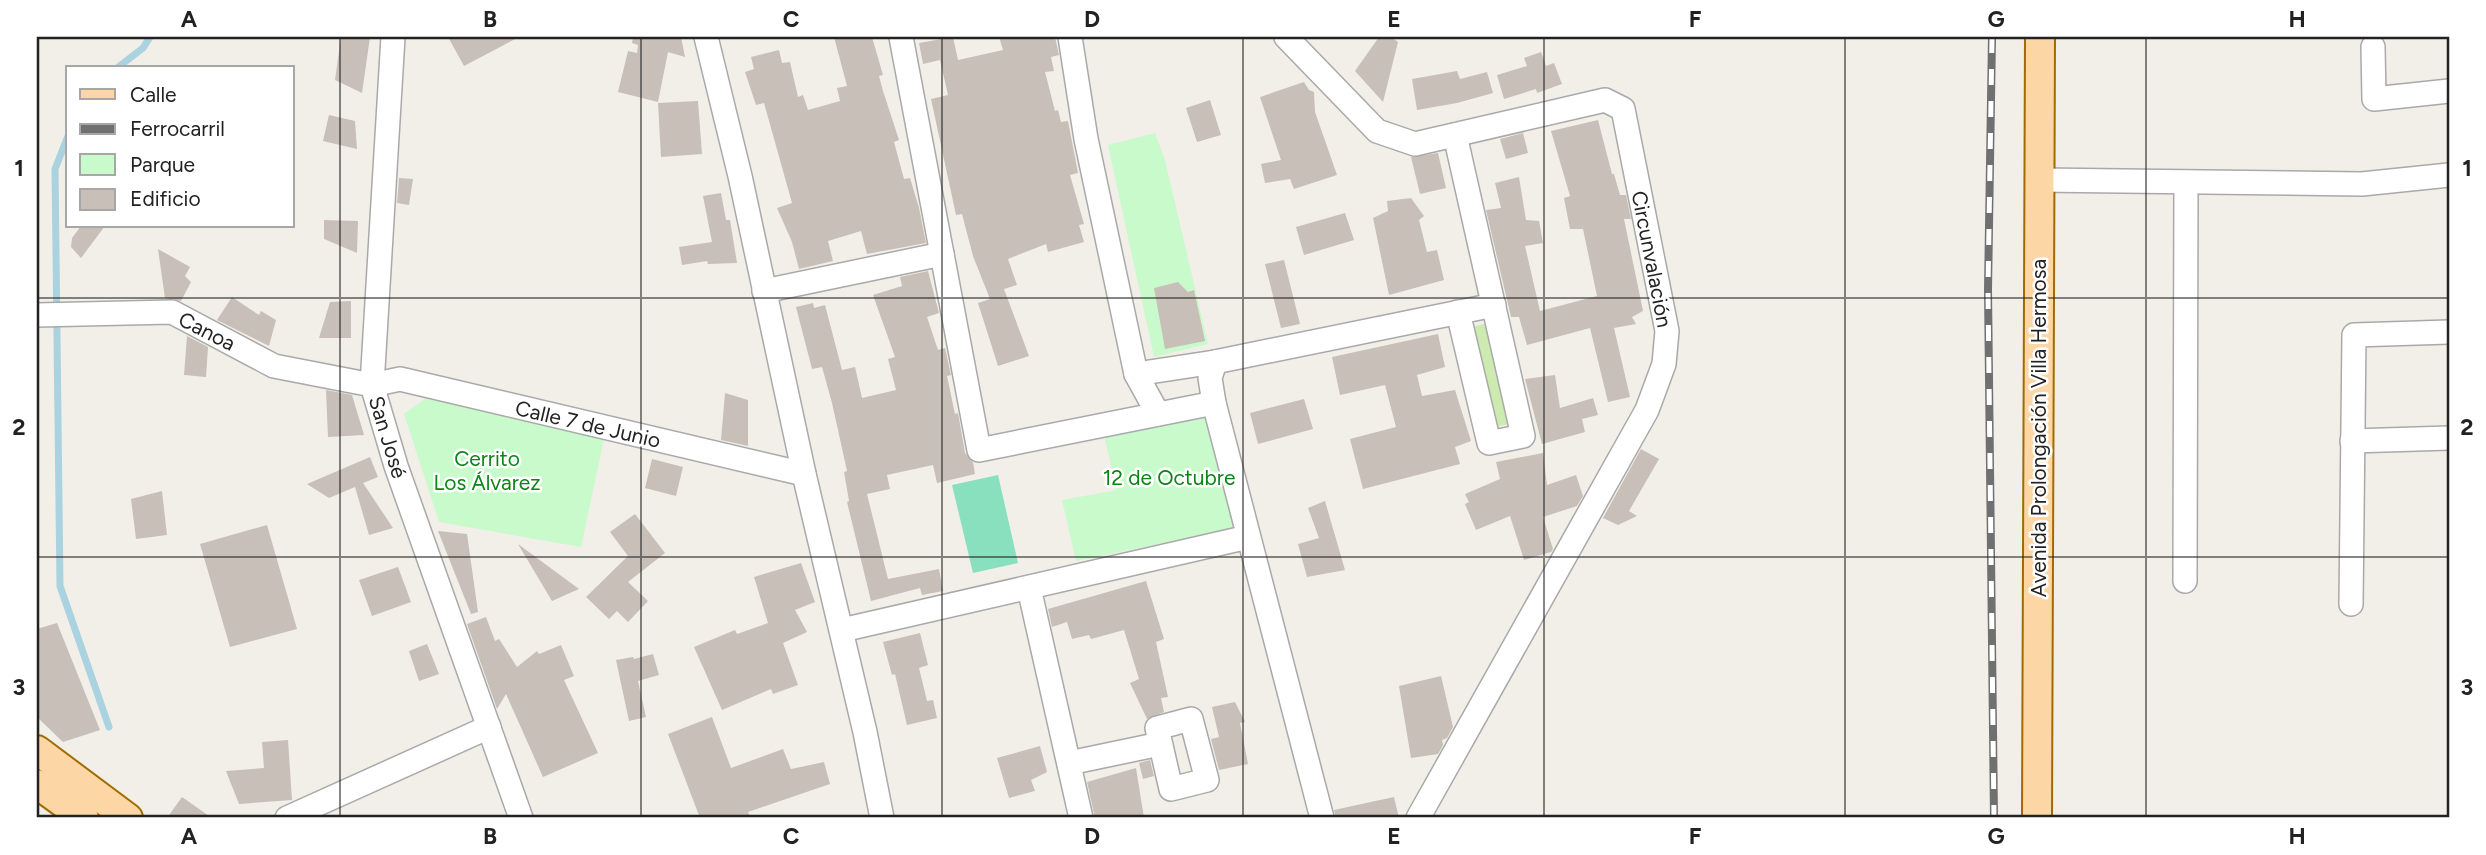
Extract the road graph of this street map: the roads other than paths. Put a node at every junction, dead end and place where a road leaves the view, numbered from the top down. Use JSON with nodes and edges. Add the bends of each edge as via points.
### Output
{"nodes":[{"id":1,"x":393,"y":37,"type":"edge"},
{"id":2,"x":706,"y":37,"type":"edge"},
{"id":3,"x":901,"y":37,"type":"edge"},
{"id":4,"x":1070,"y":37,"type":"edge"},
{"id":5,"x":1286,"y":37,"type":"edge"},
{"id":6,"x":2040,"y":37,"type":"edge"},
{"id":7,"x":2373,"y":47,"type":"dead end"},
{"id":8,"x":2449,"y":91,"type":"edge"},
{"id":9,"x":1455,"y":135,"type":"junction"},
{"id":10,"x":2449,"y":174,"type":"edge"},
{"id":11,"x":2039,"y":180,"type":"junction"},
{"id":12,"x":2186,"y":182,"type":"junction"},
{"id":13,"x":942,"y":254,"type":"junction"},
{"id":14,"x":764,"y":291,"type":"junction"},
{"id":15,"x":1493,"y":305,"type":"junction"},
{"id":16,"x":1458,"y":312,"type":"junction"},
{"id":17,"x":40,"y":315,"type":"edge"},
{"id":18,"x":2449,"y":332,"type":"edge"},
{"id":19,"x":1215,"y":362,"type":"junction"},
{"id":20,"x":1136,"y":374,"type":"junction"},
{"id":21,"x":372,"y":385,"type":"junction"},
{"id":22,"x":1214,"y":403,"type":"junction"},
{"id":23,"x":1158,"y":414,"type":"junction"},
{"id":24,"x":2449,"y":438,"type":"edge"},
{"id":25,"x":2353,"y":441,"type":"junction"},
{"id":26,"x":804,"y":474,"type":"junction"},
{"id":27,"x":1248,"y":537,"type":"junction"},
{"id":28,"x":2185,"y":581,"type":"dead end"},
{"id":29,"x":1029,"y":587,"type":"junction"},
{"id":30,"x":2351,"y":604,"type":"dead end"},
{"id":31,"x":842,"y":631,"type":"junction"},
{"id":32,"x":489,"y":727,"type":"junction"},
{"id":33,"x":1160,"y":744,"type":"dead end"},
{"id":34,"x":37,"y":750,"type":"edge"},
{"id":35,"x":1069,"y":763,"type":"junction"},
{"id":36,"x":37,"y":784,"type":"edge"},
{"id":37,"x":84,"y":818,"type":"edge"},
{"id":38,"x":128,"y":818,"type":"edge"},
{"id":39,"x":287,"y":818,"type":"edge"},
{"id":40,"x":521,"y":818,"type":"edge"},
{"id":41,"x":882,"y":818,"type":"edge"},
{"id":42,"x":1081,"y":818,"type":"edge"},
{"id":43,"x":1322,"y":818,"type":"edge"},
{"id":44,"x":1418,"y":818,"type":"edge"},
{"id":45,"x":2037,"y":818,"type":"edge"}],
"edges":[{"from":1,"to":21,"type":"street","name":"San José"},
{"from":2,"to":14,"type":"street"},
{"from":3,"to":13,"type":"street"},
{"from":4,"to":20,"type":"street","via":[[1086,139]]},
{"from":5,"to":9,"type":"street","name":"Circunvalación","via":[[1377,131],[1415,144]]},
{"from":6,"to":11,"type":"main road","name":"Avenida Prolongación Villa Hermosa"},
{"from":7,"to":8,"type":"street","via":[[2374,99]]},
{"from":9,"to":15,"type":"street"},
{"from":9,"to":44,"type":"street","name":"Circunvalación","via":[[1605,100],[1623,109],[1667,331],[1664,364],[1647,410]]},
{"from":10,"to":12,"type":"street","via":[[2362,184]]},
{"from":11,"to":12,"type":"street"},
{"from":11,"to":45,"type":"main road","name":"Avenida Prolongación Villa Hermosa"},
{"from":12,"to":28,"type":"street"},
{"from":13,"to":14,"type":"street"},
{"from":13,"to":23,"type":"street","via":[[979,450]]},
{"from":14,"to":26,"type":"street"},
{"from":15,"to":16,"type":"street"},
{"from":15,"to":16,"type":"street","via":[[1523,436],[1489,443]]},
{"from":16,"to":19,"type":"street"},
{"from":17,"to":21,"type":"street","name":"Canoa","via":[[172,312],[274,366]]},
{"from":18,"to":25,"type":"street","via":[[2354,335]]},
{"from":19,"to":20,"type":"street"},
{"from":19,"to":22,"type":"street","via":[[1210,378]]},
{"from":20,"to":23,"type":"street"},
{"from":21,"to":26,"type":"street","name":"Calle 7 de Junio","via":[[400,379]]},
{"from":21,"to":32,"type":"street","name":"San José","via":[[396,466]]},
{"from":22,"to":23,"type":"street"},
{"from":22,"to":27,"type":"street"},
{"from":24,"to":25,"type":"street"},
{"from":25,"to":30,"type":"street"},
{"from":26,"to":31,"type":"street"},
{"from":27,"to":29,"type":"street"},
{"from":27,"to":43,"type":"street"},
{"from":29,"to":31,"type":"street"},
{"from":29,"to":35,"type":"street"},
{"from":31,"to":41,"type":"street"},
{"from":32,"to":39,"type":"street"},
{"from":32,"to":40,"type":"street","name":"San José"},
{"from":33,"to":35,"type":"street"},
{"from":34,"to":38,"type":"main road"},
{"from":35,"to":42,"type":"street"},
{"from":36,"to":37,"type":"main road"}]}
